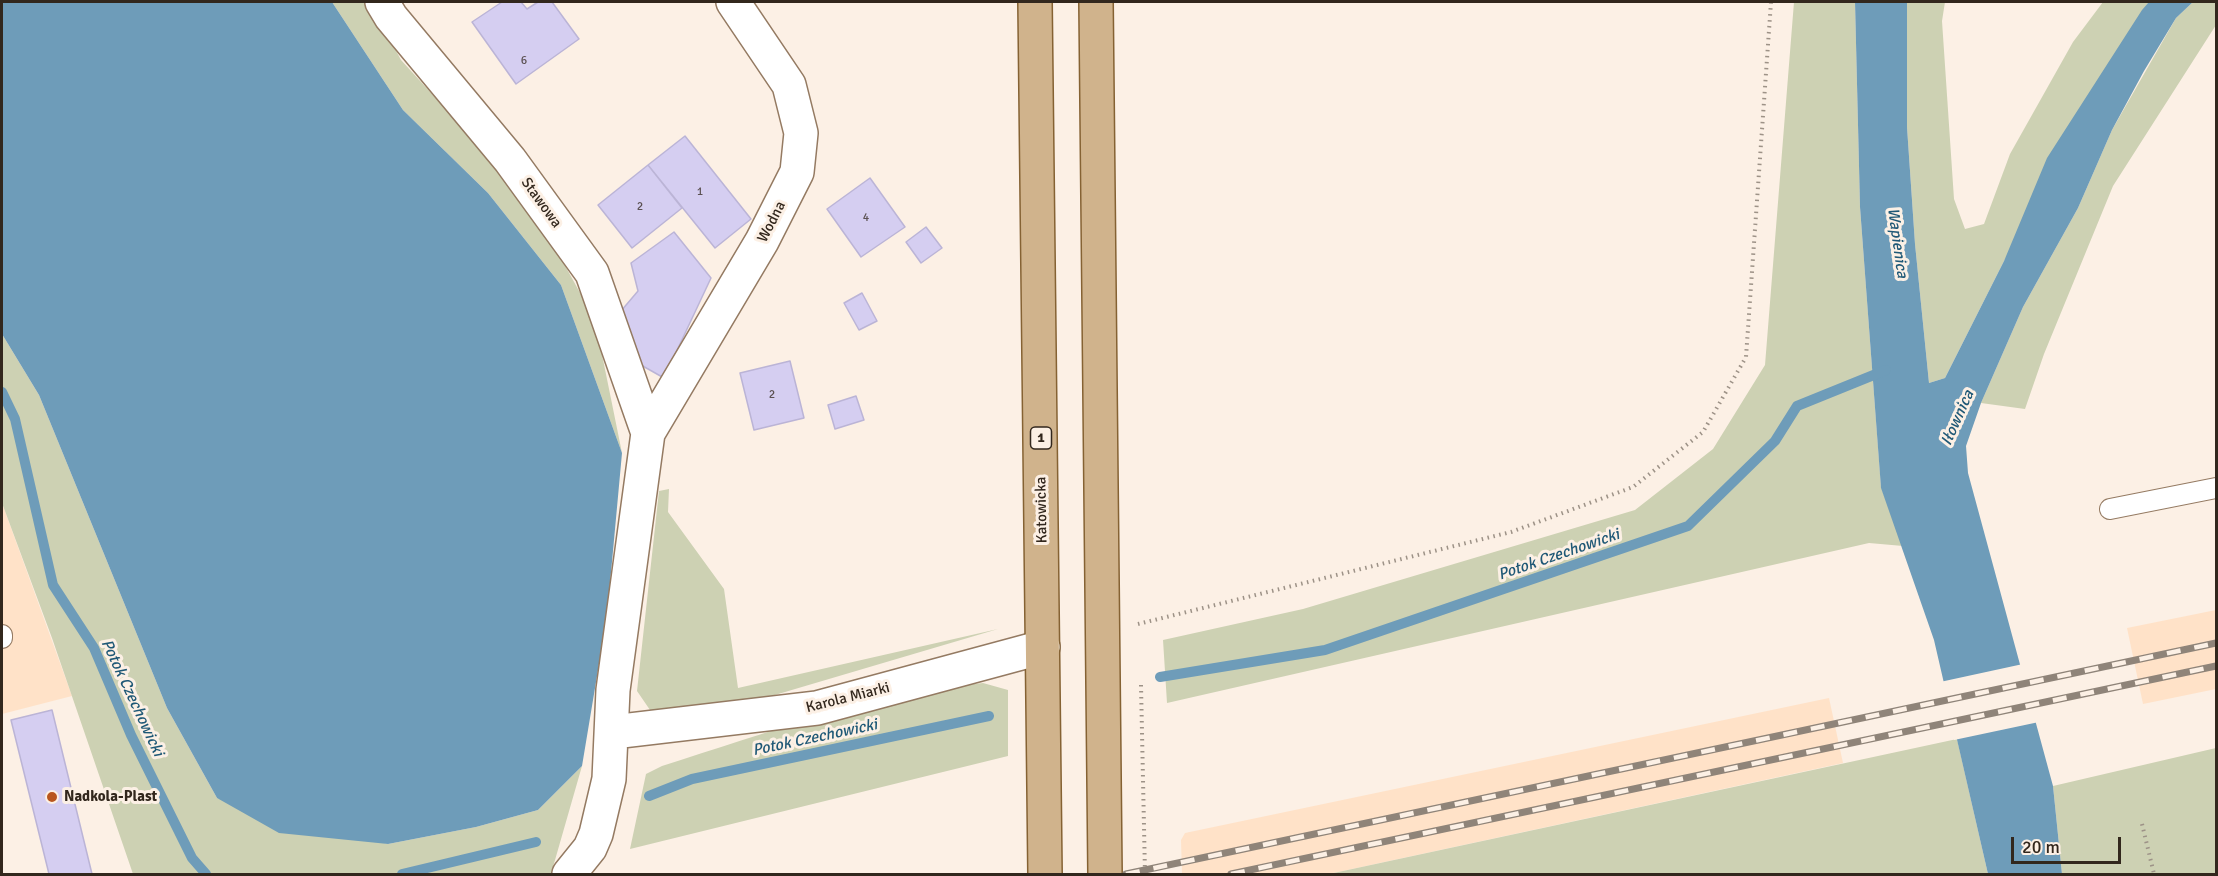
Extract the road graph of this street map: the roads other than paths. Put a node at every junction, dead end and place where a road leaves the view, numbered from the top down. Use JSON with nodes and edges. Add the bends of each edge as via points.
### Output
{"nodes":[{"id":1,"x":382,"y":2,"type":"edge"},
{"id":2,"x":733,"y":2,"type":"edge"},
{"id":3,"x":1035,"y":2,"type":"edge"},
{"id":4,"x":1096,"y":2,"type":"edge"},
{"id":5,"x":648,"y":434,"type":"junction"},
{"id":6,"x":2217,"y":488,"type":"edge"},
{"id":7,"x":2110,"y":509,"type":"dead end"},
{"id":8,"x":1043,"y":647,"type":"junction"},
{"id":9,"x":613,"y":732,"type":"junction"},
{"id":10,"x":569,"y":874,"type":"edge"},
{"id":11,"x":1045,"y":874,"type":"edge"},
{"id":12,"x":1105,"y":874,"type":"edge"}],
"edges":[{"from":1,"to":5,"type":"street","name":"Stawowa","via":[[510,160],[592,273]]},
{"from":2,"to":5,"type":"street","name":"Wodna","via":[[789,85],[801,133],[797,172],[762,241]]},
{"from":3,"to":8,"type":"main road","name":"Katowicka","number":"1"},
{"from":4,"to":12,"type":"main road"},
{"from":5,"to":9,"type":"street","via":[[613,690]]},
{"from":6,"to":7,"type":"lane"},
{"from":8,"to":9,"type":"street","name":"Karola Miarki","via":[[817,708]]},
{"from":8,"to":11,"type":"main road","name":"Katowicka","number":"1"},
{"from":9,"to":10,"type":"street","via":[[602,819],[590,848]]}]}
